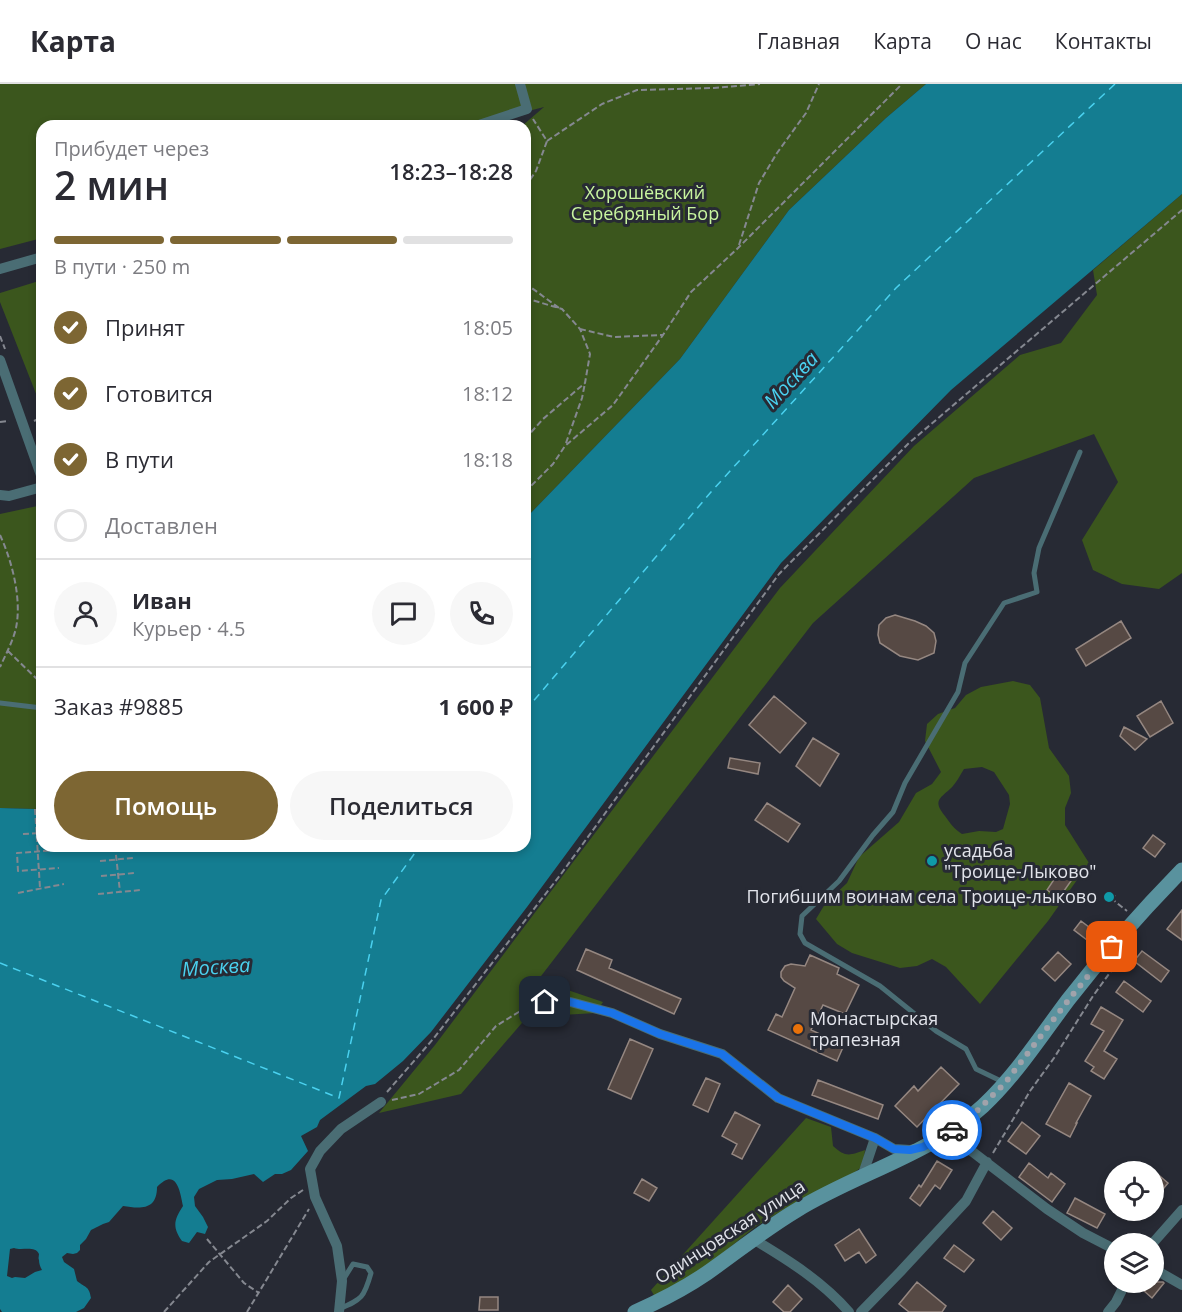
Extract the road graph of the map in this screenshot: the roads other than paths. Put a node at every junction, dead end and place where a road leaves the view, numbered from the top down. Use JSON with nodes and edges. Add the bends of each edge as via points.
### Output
{"nodes":[{"id":1,"x":520,"y":84,"type":"edge"},
{"id":2,"x":494,"y":120,"type":"edge"},
{"id":3,"x":36,"y":259,"type":"edge"},
{"id":4,"x":0,"y":269,"type":"edge"},
{"id":5,"x":0,"y":360,"type":"edge"},
{"id":6,"x":1080,"y":452,"type":"dead end"},
{"id":7,"x":36,"y":461,"type":"edge"},
{"id":8,"x":36,"y":489,"type":"edge"},
{"id":9,"x":0,"y":495,"type":"edge"},
{"id":10,"x":0,"y":703,"type":"edge"},
{"id":11,"x":36,"y":707,"type":"edge"},
{"id":12,"x":1182,"y":870,"type":"edge"},
{"id":13,"x":531,"y":1006,"type":"road end"},
{"id":14,"x":1005,"y":1083,"type":"junction"},
{"id":15,"x":381,"y":1102,"type":"road end"},
{"id":16,"x":948,"y":1133,"type":"junction"},
{"id":17,"x":875,"y":1138,"type":"junction"},
{"id":18,"x":923,"y":1147,"type":"junction"},
{"id":19,"x":987,"y":1162,"type":"junction"},
{"id":20,"x":862,"y":1177,"type":"junction"},
{"id":21,"x":1182,"y":1210,"type":"edge"},
{"id":22,"x":1162,"y":1233,"type":"edge"},
{"id":23,"x":753,"y":1239,"type":"junction"},
{"id":24,"x":1104,"y":1244,"type":"edge"},
{"id":25,"x":1164,"y":1275,"type":"edge"},
{"id":26,"x":342,"y":1281,"type":"junction"},
{"id":27,"x":1182,"y":1285,"type":"edge"},
{"id":28,"x":1120,"y":1293,"type":"edge"},
{"id":29,"x":339,"y":1311,"type":"edge"},
{"id":30,"x":635,"y":1312,"type":"edge"},
{"id":31,"x":849,"y":1312,"type":"edge"},
{"id":32,"x":861,"y":1312,"type":"edge"},
{"id":33,"x":1108,"y":1312,"type":"edge"}],
"edges":[{"from":1,"to":2,"type":"street","via":[[526,109]]},
{"from":3,"to":4,"type":"street"},
{"from":5,"to":7,"type":"street"},
{"from":6,"to":14,"type":"lane","via":[[1039,548],[1034,573],[1037,592],[1004,603],[966,663],[958,692],[905,783],[894,812],[839,881],[802,916],[800,934],[805,943],[880,986],[936,1031],[966,1049],[976,1069]]},
{"from":8,"to":9,"type":"street"},
{"from":10,"to":11,"type":"lane"},
{"from":12,"to":14,"type":"street","name":"Одинцовская улица","via":[[1112,947]]},
{"from":13,"to":17,"type":"street","via":[[559,999],[612,1013],[722,1054],[778,1098]]},
{"from":14,"to":16,"type":"street","name":"Одинцовская улица"},
{"from":15,"to":26,"type":"street","via":[[341,1129],[320,1151],[310,1169],[315,1197],[337,1246]]},
{"from":16,"to":18,"type":"street","name":"Одинцовская улица"},
{"from":16,"to":19,"type":"street"},
{"from":17,"to":18,"type":"street","via":[[894,1149]]},
{"from":17,"to":20,"type":"street"},
{"from":18,"to":20,"type":"street","name":"Одинцовская улица"},
{"from":19,"to":24,"type":"street","via":[[1047,1209]]},
{"from":19,"to":32,"type":"street","via":[[966,1201]]},
{"from":20,"to":23,"type":"street","name":"Одинцовская улица","via":[[797,1210]]},
{"from":21,"to":22,"type":"street"},
{"from":23,"to":30,"type":"street","name":"Одинцовская улица","via":[[698,1279]]},
{"from":23,"to":31,"type":"street","via":[[812,1277]]},
{"from":25,"to":27,"type":"street"},
{"from":26,"to":29,"type":"street"},
{"from":26,"to":29,"type":"lane","via":[[353,1264],[367,1267],[371,1273],[360,1299]]},
{"from":28,"to":33,"type":"street"}]}
